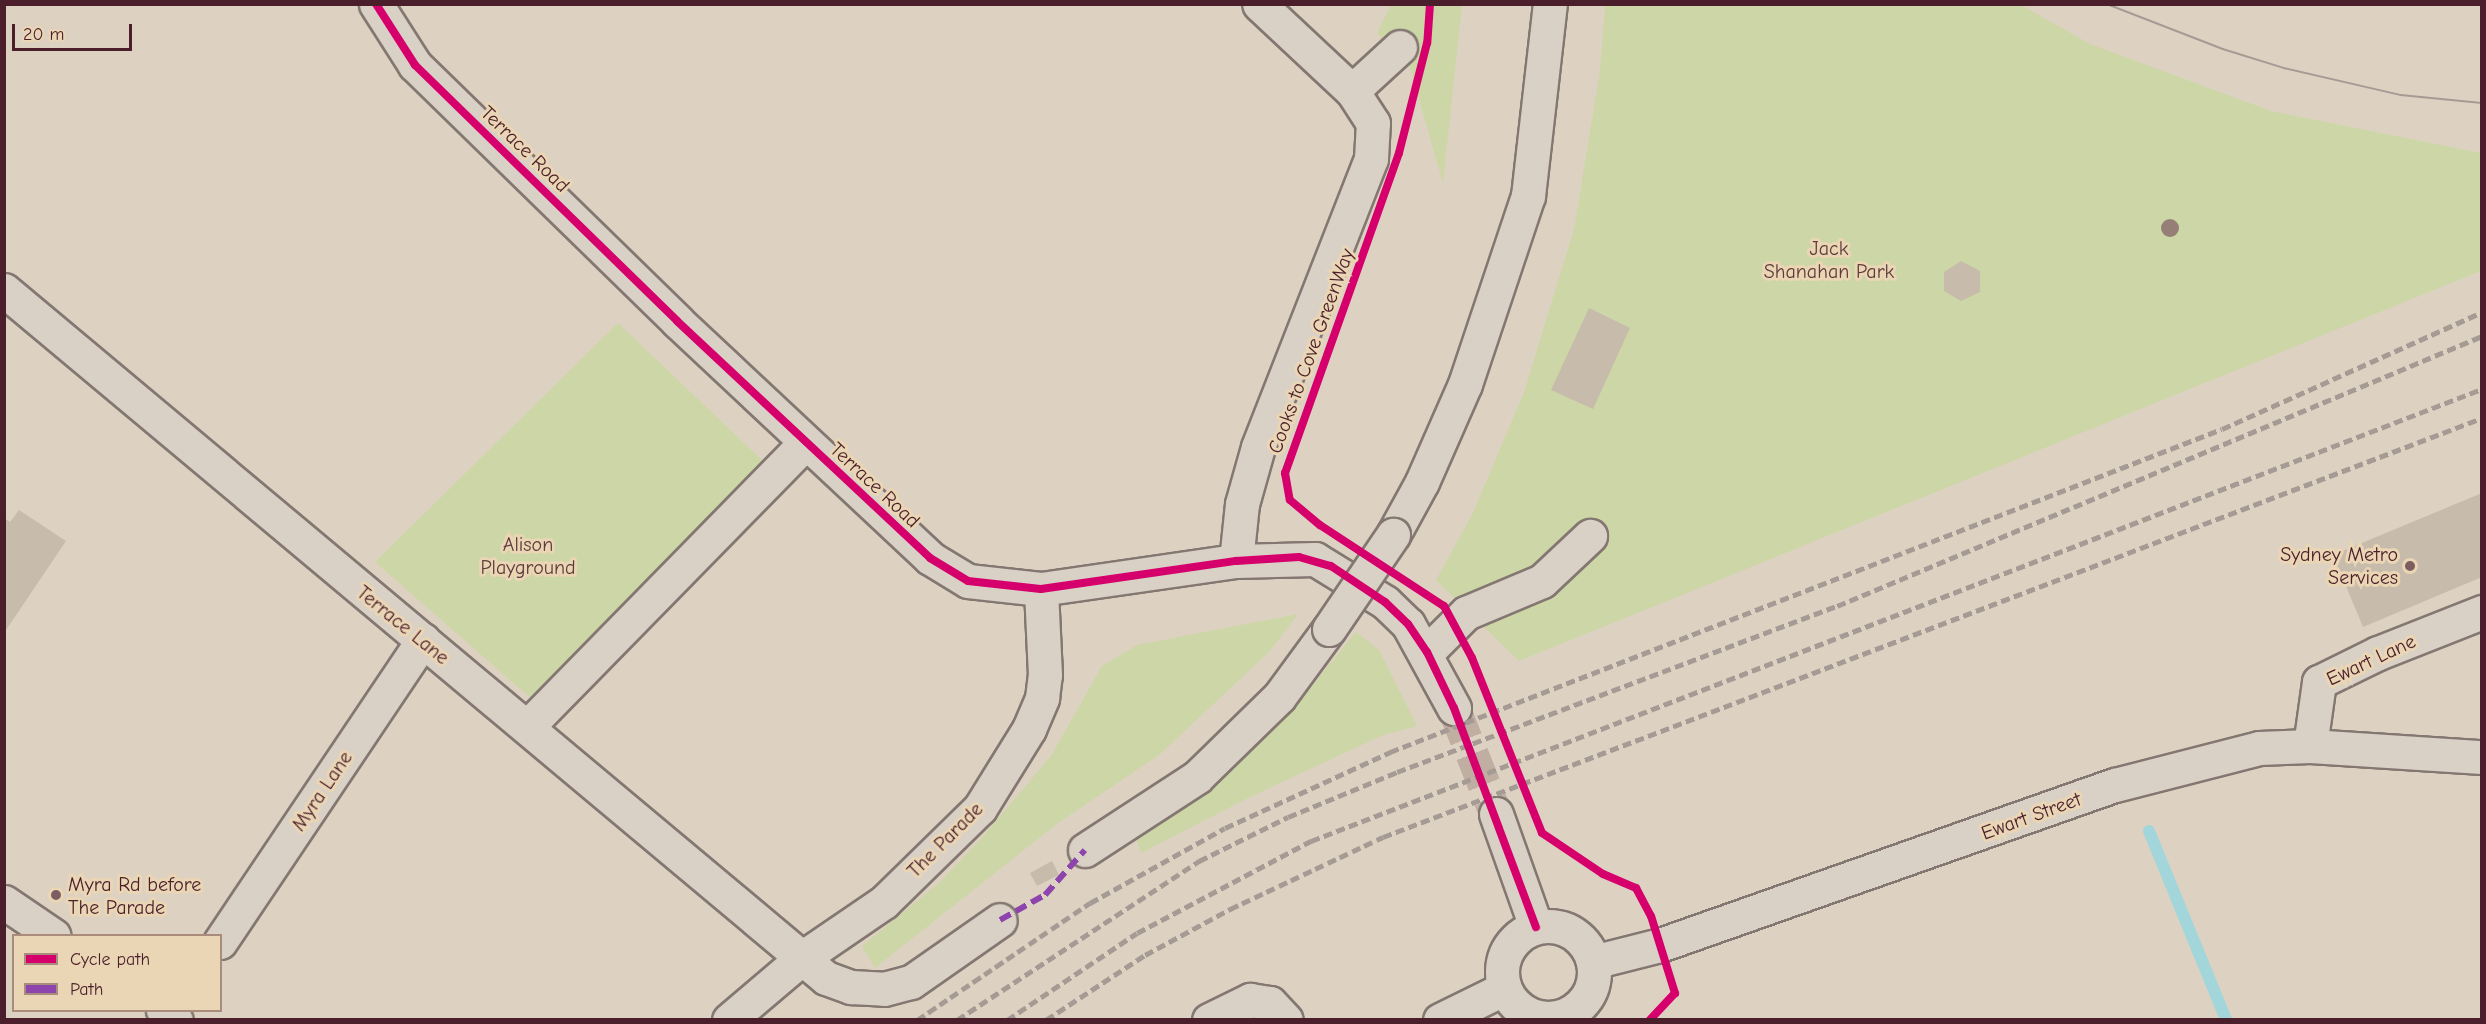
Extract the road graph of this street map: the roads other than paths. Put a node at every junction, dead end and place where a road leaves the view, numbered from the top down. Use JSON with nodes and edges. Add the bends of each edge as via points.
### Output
{"nodes":[{"id":1,"x":376,"y":4,"type":"edge"},
{"id":2,"x":1259,"y":4,"type":"edge"},
{"id":3,"x":1550,"y":4,"type":"edge"},
{"id":4,"x":1400,"y":47,"type":"dead end"},
{"id":5,"x":1352,"y":91,"type":"junction"},
{"id":6,"x":4,"y":290,"type":"edge"},
{"id":7,"x":805,"y":443,"type":"junction"},
{"id":8,"x":1590,"y":536,"type":"dead end"},
{"id":9,"x":1236,"y":561,"type":"junction"},
{"id":10,"x":1041,"y":589,"type":"junction"},
{"id":11,"x":2481,"y":612,"type":"edge"},
{"id":12,"x":423,"y":640,"type":"junction"},
{"id":13,"x":1427,"y":652,"type":"junction"},
{"id":14,"x":1454,"y":708,"type":"tunnel mouth"},
{"id":15,"x":527,"y":727,"type":"junction"},
{"id":16,"x":2310,"y":746,"type":"junction"},
{"id":17,"x":2481,"y":757,"type":"edge"},
{"id":18,"x":1496,"y":814,"type":"tunnel mouth"},
{"id":19,"x":1085,"y":850,"type":"dead end"},
{"id":20,"x":4,"y":902,"type":"edge"},
{"id":21,"x":1000,"y":920,"type":"dead end"},
{"id":22,"x":1536,"y":927,"type":"junction"},
{"id":23,"x":51,"y":934,"type":"edge"},
{"id":24,"x":222,"y":939,"type":"edge"},
{"id":25,"x":802,"y":958,"type":"junction"},
{"id":26,"x":1593,"y":962,"type":"junction"},
{"id":27,"x":1505,"y":988,"type":"junction"},
{"id":28,"x":729,"y":1020,"type":"edge"},
{"id":29,"x":1209,"y":1020,"type":"edge"},
{"id":30,"x":1286,"y":1020,"type":"edge"},
{"id":31,"x":1440,"y":1020,"type":"edge"}],
"edges":[{"from":1,"to":7,"type":"street","name":"Terrace Road","via":[[415,65]]},
{"from":2,"to":5,"type":"street"},
{"from":3,"to":19,"type":"street","bridge":true,"via":[[1528,196],[1465,384],[1422,482],[1393,535],[1279,697],[1197,777]]},
{"from":4,"to":5,"type":"street"},
{"from":5,"to":9,"type":"street","via":[[1373,123],[1371,159],[1258,447],[1242,504]]},
{"from":6,"to":12,"type":"street","name":"Terrace Lane"},
{"from":7,"to":10,"type":"street","name":"Terrace Road","via":[[930,558],[968,581]]},
{"from":7,"to":15,"type":"street"},
{"from":8,"to":13,"type":"street","via":[[1542,581],[1466,613]]},
{"from":9,"to":10,"type":"street","name":"Terrace Road"},
{"from":9,"to":13,"type":"street","name":"Terrace Road","via":[[1299,557],[1331,566],[1385,602],[1408,624]]},
{"from":10,"to":25,"type":"street","name":"The Parade","via":[[1045,675],[1042,698],[1029,729],[980,808],[884,902]]},
{"from":11,"to":16,"type":"street","name":"Ewart Lane","via":[[2319,682]]},
{"from":12,"to":15,"type":"street","name":"Terrace Lane"},
{"from":12,"to":24,"type":"street","name":"Myra Lane"},
{"from":13,"to":14,"type":"street","name":"Terrace Road"},
{"from":15,"to":25,"type":"street","name":"Terrace Lane"},
{"from":16,"to":17,"type":"street","name":"Ewart Street"},
{"from":16,"to":26,"type":"street","name":"Ewart Street","via":[[2259,748],[2115,785],[1660,945]]},
{"from":18,"to":22,"type":"street"},
{"from":20,"to":23,"type":"street"},
{"from":21,"to":25,"type":"street","name":"Terrace Lane","via":[[911,982],[884,989],[851,987],[826,978]]},
{"from":22,"to":26,"type":"street","via":[[1554,926],[1572,932],[1582,940]]},
{"from":22,"to":27,"type":"street","via":[[1522,933],[1508,951],[1502,973]]},
{"from":25,"to":28,"type":"street","name":"The Parade"},
{"from":26,"to":27,"type":"street","via":[[1590,992],[1581,1005],[1554,1018],[1524,1011]]},
{"from":27,"to":31,"type":"street"},
{"from":29,"to":30,"type":"street","via":[[1250,1000],[1270,1003]]}]}
